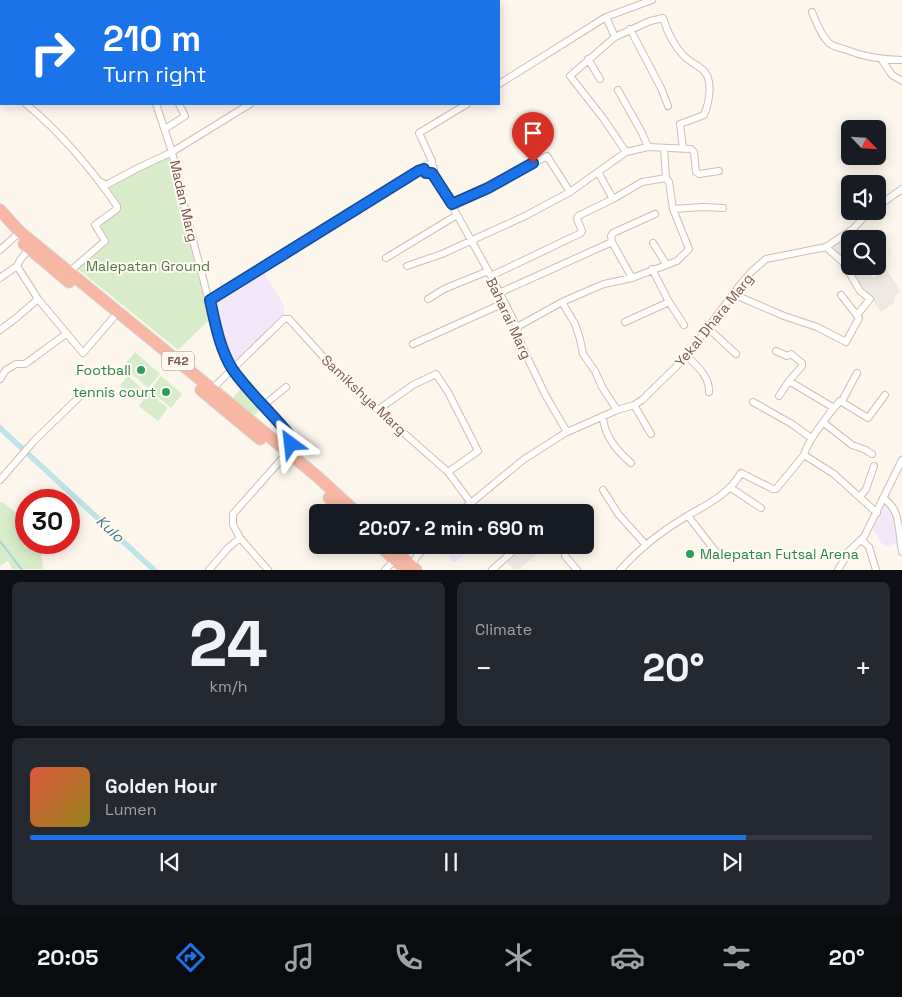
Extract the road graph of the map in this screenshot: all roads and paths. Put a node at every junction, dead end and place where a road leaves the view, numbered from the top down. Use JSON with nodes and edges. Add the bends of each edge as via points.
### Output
{"nodes":[{"id":1,"x":652,"y":0,"type":"edge"},
{"id":2,"x":812,"y":12,"type":"dead end"},
{"id":3,"x":606,"y":17,"type":"junction"},
{"id":4,"x":630,"y":29,"type":"junction"},
{"id":5,"x":614,"y":37,"type":"junction"},
{"id":6,"x":588,"y":59,"type":"junction"},
{"id":7,"x":882,"y":60,"type":"junction"},
{"id":8,"x":902,"y":60,"type":"edge"},
{"id":9,"x":600,"y":79,"type":"dead end"},
{"id":10,"x":902,"y":81,"type":"edge"},
{"id":11,"x":500,"y":83,"type":"edge"},
{"id":12,"x":618,"y":90,"type":"dead end"},
{"id":13,"x":27,"y":105,"type":"edge"},
{"id":14,"x":156,"y":105,"type":"edge"},
{"id":15,"x":180,"y":105,"type":"edge"},
{"id":16,"x":248,"y":105,"type":"edge"},
{"id":17,"x":465,"y":105,"type":"edge"},
{"id":18,"x":668,"y":106,"type":"dead end"},
{"id":19,"x":165,"y":129,"type":"junction"},
{"id":20,"x":648,"y":146,"type":"junction"},
{"id":21,"x":664,"y":148,"type":"junction"},
{"id":22,"x":683,"y":149,"type":"junction"},
{"id":23,"x":172,"y":152,"type":"junction"},
{"id":24,"x":626,"y":152,"type":"junction"},
{"id":25,"x":431,"y":165,"type":"junction"},
{"id":26,"x":424,"y":169,"type":"junction"},
{"id":27,"x":719,"y":171,"type":"dead end"},
{"id":28,"x":598,"y":172,"type":"junction"},
{"id":29,"x":432,"y":173,"type":"junction"},
{"id":30,"x":666,"y":178,"type":"junction"},
{"id":31,"x":100,"y":182,"type":"junction"},
{"id":32,"x":902,"y":189,"type":"edge"},
{"id":33,"x":570,"y":192,"type":"junction"},
{"id":34,"x":613,"y":198,"type":"junction"},
{"id":35,"x":886,"y":200,"type":"edge"},
{"id":36,"x":452,"y":204,"type":"junction"},
{"id":37,"x":723,"y":208,"type":"dead end"},
{"id":38,"x":673,"y":209,"type":"junction"},
{"id":39,"x":0,"y":210,"type":"edge"},
{"id":40,"x":656,"y":214,"type":"dead end"},
{"id":41,"x":457,"y":215,"type":"junction"},
{"id":42,"x":862,"y":220,"type":"edge"},
{"id":43,"x":0,"y":222,"type":"edge"},
{"id":44,"x":18,"y":234,"type":"junction"},
{"id":45,"x":471,"y":241,"type":"junction"},
{"id":46,"x":612,"y":242,"type":"junction"},
{"id":47,"x":653,"y":243,"type":"dead end"},
{"id":48,"x":826,"y":246,"type":"junction"},
{"id":49,"x":30,"y":249,"type":"junction"},
{"id":50,"x":0,"y":250,"type":"edge"},
{"id":51,"x":386,"y":258,"type":"dead end"},
{"id":52,"x":666,"y":264,"type":"junction"},
{"id":53,"x":17,"y":266,"type":"junction"},
{"id":54,"x":407,"y":266,"type":"dead end"},
{"id":55,"x":652,"y":269,"type":"junction"},
{"id":56,"x":69,"y":272,"type":"junction"},
{"id":57,"x":490,"y":274,"type":"junction"},
{"id":58,"x":0,"y":278,"type":"edge"},
{"id":59,"x":632,"y":278,"type":"junction"},
{"id":60,"x":499,"y":293,"type":"junction"},
{"id":61,"x":732,"y":294,"type":"junction"},
{"id":62,"x":841,"y":295,"type":"dead end"},
{"id":63,"x":38,"y":299,"type":"junction"},
{"id":64,"x":428,"y":299,"type":"dead end"},
{"id":65,"x":210,"y":300,"type":"junction"},
{"id":66,"x":562,"y":302,"type":"junction"},
{"id":67,"x":668,"y":302,"type":"junction"},
{"id":68,"x":504,"y":303,"type":"junction"},
{"id":69,"x":857,"y":315,"type":"junction"},
{"id":70,"x":113,"y":318,"type":"junction"},
{"id":71,"x":625,"y":322,"type":"dead end"},
{"id":72,"x":684,"y":325,"type":"dead end"},
{"id":73,"x":517,"y":327,"type":"junction"},
{"id":74,"x":709,"y":328,"type":"junction"},
{"id":75,"x":0,"y":330,"type":"edge"},
{"id":76,"x":66,"y":334,"type":"junction"},
{"id":77,"x":413,"y":344,"type":"dead end"},
{"id":78,"x":776,"y":351,"type":"dead end"},
{"id":79,"x":736,"y":354,"type":"dead end"},
{"id":80,"x":687,"y":356,"type":"junction"},
{"id":81,"x":232,"y":369,"type":"junction"},
{"id":82,"x":857,"y":374,"type":"dead end"},
{"id":83,"x":0,"y":379,"type":"edge"},
{"id":84,"x":789,"y":381,"type":"junction"},
{"id":85,"x":286,"y":387,"type":"dead end"},
{"id":86,"x":212,"y":389,"type":"junction"},
{"id":87,"x":709,"y":392,"type":"dead end"},
{"id":88,"x":886,"y":395,"type":"dead end"},
{"id":89,"x":779,"y":396,"type":"dead end"},
{"id":90,"x":78,"y":398,"type":"dead end"},
{"id":91,"x":842,"y":401,"type":"junction"},
{"id":92,"x":753,"y":402,"type":"dead end"},
{"id":93,"x":263,"y":406,"type":"junction"},
{"id":94,"x":634,"y":406,"type":"junction"},
{"id":95,"x":834,"y":408,"type":"junction"},
{"id":96,"x":379,"y":409,"type":"junction"},
{"id":97,"x":617,"y":410,"type":"junction"},
{"id":98,"x":603,"y":417,"type":"junction"},
{"id":99,"x":824,"y":423,"type":"junction"},
{"id":100,"x":567,"y":432,"type":"junction"},
{"id":101,"x":651,"y":434,"type":"dead end"},
{"id":102,"x":811,"y":438,"type":"junction"},
{"id":103,"x":872,"y":454,"type":"dead end"},
{"id":104,"x":285,"y":455,"type":"junction"},
{"id":105,"x":804,"y":455,"type":"junction"},
{"id":106,"x":902,"y":460,"type":"edge"},
{"id":107,"x":631,"y":463,"type":"dead end"},
{"id":108,"x":874,"y":466,"type":"dead end"},
{"id":109,"x":448,"y":472,"type":"junction"},
{"id":110,"x":0,"y":480,"type":"edge"},
{"id":111,"x":731,"y":488,"type":"junction"},
{"id":112,"x":603,"y":490,"type":"dead end"},
{"id":113,"x":860,"y":497,"type":"junction"},
{"id":114,"x":883,"y":498,"type":"junction"},
{"id":115,"x":471,"y":503,"type":"joint"},
{"id":116,"x":336,"y":504,"type":"edge"},
{"id":117,"x":346,"y":504,"type":"edge"},
{"id":118,"x":761,"y":508,"type":"dead end"},
{"id":119,"x":877,"y":513,"type":"junction"},
{"id":120,"x":688,"y":516,"type":"junction"},
{"id":121,"x":240,"y":538,"type":"junction"},
{"id":122,"x":862,"y":540,"type":"junction"},
{"id":123,"x":646,"y":546,"type":"junction"},
{"id":124,"x":716,"y":552,"type":"dead end"},
{"id":125,"x":902,"y":552,"type":"edge"},
{"id":126,"x":389,"y":554,"type":"edge"},
{"id":127,"x":398,"y":554,"type":"edge"},
{"id":128,"x":419,"y":554,"type":"edge"},
{"id":129,"x":510,"y":554,"type":"edge"},
{"id":130,"x":565,"y":556,"type":"dead end"},
{"id":131,"x":395,"y":560,"type":"junction"},
{"id":132,"x":410,"y":568,"type":"edge"},
{"id":133,"x":209,"y":570,"type":"edge"},
{"id":134,"x":268,"y":570,"type":"edge"},
{"id":135,"x":385,"y":570,"type":"edge"},
{"id":136,"x":492,"y":570,"type":"edge"},
{"id":137,"x":577,"y":570,"type":"edge"},
{"id":138,"x":620,"y":570,"type":"edge"},
{"id":139,"x":838,"y":570,"type":"edge"},
{"id":140,"x":876,"y":570,"type":"edge"}],
"edges":[{"from":1,"to":3,"type":"street"},
{"from":2,"to":7,"type":"street","via":[[828,43],[863,57]]},
{"from":3,"to":5,"type":"street"},
{"from":3,"to":11,"type":"street"},
{"from":4,"to":5,"type":"street"},
{"from":4,"to":18,"type":"street"},
{"from":4,"to":22,"type":"street","via":[[663,18],[678,49],[709,78],[704,115],[680,124]]},
{"from":5,"to":6,"type":"street"},
{"from":6,"to":9,"type":"street"},
{"from":6,"to":24,"type":"street","via":[[570,76]]},
{"from":7,"to":8,"type":"street"},
{"from":7,"to":10,"type":"street","via":[[892,75]]},
{"from":12,"to":20,"type":"street"},
{"from":13,"to":31,"type":"street"},
{"from":14,"to":19,"type":"street","name":"Madan Marg"},
{"from":15,"to":19,"type":"street","via":[[185,116]]},
{"from":16,"to":23,"type":"street"},
{"from":17,"to":25,"type":"street","via":[[419,133]]},
{"from":19,"to":23,"type":"street","name":"Madan Marg"},
{"from":20,"to":21,"type":"street"},
{"from":20,"to":24,"type":"street"},
{"from":21,"to":22,"type":"street"},
{"from":21,"to":30,"type":"street"},
{"from":22,"to":27,"type":"street","via":[[693,150],[698,173]]},
{"from":23,"to":31,"type":"street","via":[[106,185]]},
{"from":23,"to":65,"type":"street","name":"Madan Marg"},
{"from":24,"to":28,"type":"street"},
{"from":25,"to":26,"type":"street"},
{"from":25,"to":29,"type":"street","via":[[434,168]]},
{"from":26,"to":29,"type":"street","via":[[426,173]]},
{"from":26,"to":65,"type":"street"},
{"from":28,"to":33,"type":"street"},
{"from":28,"to":34,"type":"street"},
{"from":29,"to":36,"type":"street","name":"Baharai Marg"},
{"from":30,"to":34,"type":"street","via":[[642,182]]},
{"from":30,"to":38,"type":"street"},
{"from":31,"to":56,"type":"street","via":[[118,208],[96,225],[105,241]]},
{"from":32,"to":35,"type":"street"},
{"from":33,"to":36,"type":"street","via":[[547,156]]},
{"from":33,"to":45,"type":"street"},
{"from":34,"to":57,"type":"street","via":[[578,216],[581,233]]},
{"from":36,"to":41,"type":"street","name":"Baharai Marg"},
{"from":37,"to":38,"type":"street"},
{"from":38,"to":52,"type":"street","via":[[689,249],[682,257]]},
{"from":39,"to":44,"type":"highway","number":"F42"},
{"from":40,"to":46,"type":"street","via":[[613,233]]},
{"from":41,"to":45,"type":"street","name":"Baharai Marg"},
{"from":41,"to":51,"type":"street"},
{"from":42,"to":48,"type":"street","name":"Yekal Dhara Marg"},
{"from":43,"to":44,"type":"highway","number":"F42"},
{"from":44,"to":49,"type":"highway","number":"F42"},
{"from":44,"to":50,"type":"street"},
{"from":44,"to":56,"type":"highway","number":"F42"},
{"from":45,"to":54,"type":"street"},
{"from":45,"to":57,"type":"street","name":"Baharai Marg"},
{"from":46,"to":59,"type":"street"},
{"from":46,"to":60,"type":"street"},
{"from":47,"to":52,"type":"street"},
{"from":48,"to":61,"type":"street","name":"Yekal Dhara Marg","via":[[766,259]]},
{"from":48,"to":69,"type":"street","via":[[843,262],[860,291],[870,299]]},
{"from":49,"to":53,"type":"street"},
{"from":49,"to":70,"type":"highway","number":"F42"},
{"from":52,"to":55,"type":"street"},
{"from":53,"to":58,"type":"street"},
{"from":53,"to":63,"type":"street"},
{"from":55,"to":59,"type":"street"},
{"from":55,"to":67,"type":"street"},
{"from":56,"to":86,"type":"highway","number":"F42"},
{"from":57,"to":60,"type":"street","name":"Baharai Marg"},
{"from":57,"to":64,"type":"street","via":[[444,289]]},
{"from":59,"to":66,"type":"street","via":[[604,284]]},
{"from":60,"to":68,"type":"street","name":"Baharai Marg"},
{"from":61,"to":69,"type":"street","via":[[816,326],[846,342],[859,318]]},
{"from":61,"to":74,"type":"street","name":"Yekal Dhara Marg"},
{"from":62,"to":69,"type":"street"},
{"from":63,"to":75,"type":"street"},
{"from":63,"to":76,"type":"street"},
{"from":65,"to":81,"type":"street","name":"Madan Marg","via":[[218,336]]},
{"from":66,"to":73,"type":"street"},
{"from":66,"to":97,"type":"street","via":[[574,324],[583,354]]},
{"from":67,"to":71,"type":"street"},
{"from":67,"to":72,"type":"street"},
{"from":68,"to":73,"type":"street","name":"Baharai Marg"},
{"from":68,"to":77,"type":"street"},
{"from":70,"to":76,"type":"street","via":[[83,353]]},
{"from":70,"to":104,"type":"highway","number":"F42"},
{"from":73,"to":100,"type":"street","name":"Baharai Marg","via":[[528,359]]},
{"from":74,"to":79,"type":"street"},
{"from":74,"to":80,"type":"street","name":"Yekal Dhara Marg"},
{"from":76,"to":83,"type":"street","via":[[25,364],[16,364],[6,370]]},
{"from":78,"to":84,"type":"street","via":[[787,356],[792,354],[802,363]]},
{"from":80,"to":87,"type":"street","via":[[710,384]]},
{"from":80,"to":94,"type":"street","name":"Yekal Dhara Marg"},
{"from":81,"to":86,"type":"street","name":"Samikshya Marg"},
{"from":81,"to":93,"type":"street","name":"Madan Marg"},
{"from":81,"to":96,"type":"street","name":"Samikshya Marg","via":[[284,319],[289,319],[346,382]]},
{"from":82,"to":91,"type":"street"},
{"from":84,"to":89,"type":"street"},
{"from":84,"to":95,"type":"street"},
{"from":85,"to":93,"type":"street"},
{"from":86,"to":104,"type":"highway","number":"F42"},
{"from":88,"to":91,"type":"street","via":[[868,418]]},
{"from":90,"to":110,"type":"street"},
{"from":91,"to":95,"type":"street"},
{"from":92,"to":102,"type":"street"},
{"from":93,"to":104,"type":"street","name":"Madan Marg","via":[[291,437]]},
{"from":94,"to":97,"type":"street","name":"Yekal Dhara Marg"},
{"from":94,"to":101,"type":"street"},
{"from":95,"to":99,"type":"street"},
{"from":96,"to":109,"type":"street","name":"Samikshya Marg"},
{"from":96,"to":109,"type":"street","via":[[413,385],[436,374],[478,451]]},
{"from":97,"to":98,"type":"street","name":"Yekal Dhara Marg"},
{"from":98,"to":100,"type":"street","name":"Yekal Dhara Marg"},
{"from":98,"to":107,"type":"street","via":[[614,446]]},
{"from":99,"to":102,"type":"street"},
{"from":99,"to":103,"type":"street","via":[[852,445]]},
{"from":100,"to":115,"type":"street","name":"Yekal Dhara Marg","via":[[523,460]]},
{"from":102,"to":105,"type":"street"},
{"from":104,"to":116,"type":"highway","number":"F42"},
{"from":104,"to":117,"type":"highway","number":"F42"},
{"from":104,"to":121,"type":"street","via":[[233,514],[232,525]]},
{"from":105,"to":111,"type":"street","via":[[776,489],[741,473]]},
{"from":105,"to":113,"type":"street","via":[[834,474]]},
{"from":106,"to":114,"type":"street"},
{"from":108,"to":113,"type":"street"},
{"from":109,"to":115,"type":"street","name":"Samikshya Marg"},
{"from":111,"to":118,"type":"street"},
{"from":111,"to":120,"type":"street"},
{"from":112,"to":123,"type":"street","via":[[619,515]]},
{"from":113,"to":119,"type":"street"},
{"from":114,"to":119,"type":"street"},
{"from":114,"to":125,"type":"street","via":[[896,511]]},
{"from":119,"to":122,"type":"street"},
{"from":120,"to":123,"type":"street"},
{"from":120,"to":124,"type":"street"},
{"from":121,"to":133,"type":"street"},
{"from":121,"to":134,"type":"street"},
{"from":122,"to":139,"type":"street","via":[[849,551]]},
{"from":122,"to":140,"type":"street","via":[[869,547]]},
{"from":123,"to":138,"type":"street"},
{"from":126,"to":131,"type":"highway"},
{"from":127,"to":132,"type":"highway"},
{"from":128,"to":132,"type":"street"},
{"from":129,"to":136,"type":"street"},
{"from":130,"to":137,"type":"street"},
{"from":131,"to":132,"type":"highway"},
{"from":131,"to":135,"type":"street"}]}
